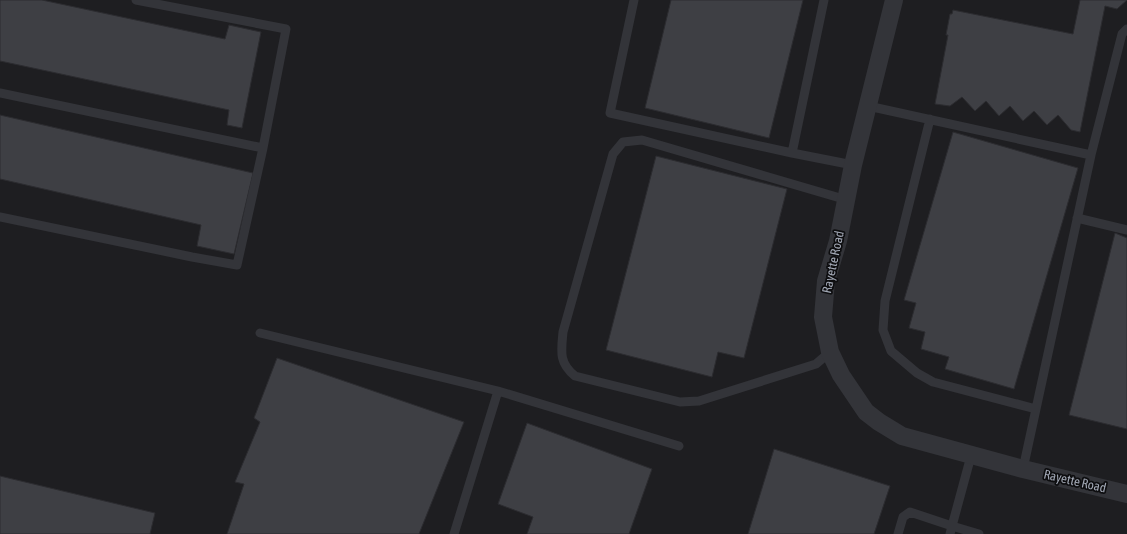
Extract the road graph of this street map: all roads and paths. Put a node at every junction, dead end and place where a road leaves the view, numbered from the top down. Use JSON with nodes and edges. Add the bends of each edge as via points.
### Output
{"nodes":[{"id":1,"x":136,"y":0,"type":"edge"},
{"id":2,"x":634,"y":0,"type":"edge"},
{"id":3,"x":824,"y":0,"type":"edge"},
{"id":4,"x":894,"y":0,"type":"edge"},
{"id":5,"x":1127,"y":29,"type":"edge"},
{"id":6,"x":0,"y":94,"type":"edge"},
{"id":7,"x":868,"y":106,"type":"junction"},
{"id":8,"x":930,"y":120,"type":"junction"},
{"id":9,"x":263,"y":148,"type":"junction"},
{"id":10,"x":792,"y":153,"type":"junction"},
{"id":11,"x":1091,"y":155,"type":"junction"},
{"id":12,"x":853,"y":165,"type":"junction"},
{"id":13,"x":847,"y":200,"type":"junction"},
{"id":14,"x":0,"y":217,"type":"edge"},
{"id":15,"x":1077,"y":218,"type":"junction"},
{"id":16,"x":1127,"y":230,"type":"edge"},
{"id":17,"x":260,"y":333,"type":"dead end"},
{"id":18,"x":830,"y":352,"type":"junction"},
{"id":19,"x":498,"y":391,"type":"junction"},
{"id":20,"x":1036,"y":409,"type":"junction"},
{"id":21,"x":679,"y":446,"type":"dead end"},
{"id":22,"x":971,"y":456,"type":"junction"},
{"id":23,"x":1023,"y":469,"type":"junction"},
{"id":24,"x":1127,"y":494,"type":"edge"},
{"id":25,"x":951,"y":530,"type":"edge"},
{"id":26,"x":454,"y":534,"type":"edge"},
{"id":27,"x":898,"y":534,"type":"edge"},
{"id":28,"x":979,"y":534,"type":"edge"}],
"edges":[{"from":1,"to":9,"type":"lane","via":[[286,29]]},
{"from":2,"to":10,"type":"lane","via":[[610,113]]},
{"from":3,"to":10,"type":"lane"},
{"from":4,"to":7,"type":"street","name":"Rayette Road"},
{"from":5,"to":11,"type":"lane","via":[[1122,34]]},
{"from":6,"to":9,"type":"lane"},
{"from":7,"to":8,"type":"lane"},
{"from":7,"to":12,"type":"street","name":"Rayette Road"},
{"from":8,"to":11,"type":"lane"},
{"from":8,"to":20,"type":"lane","via":[[885,301],[883,330],[891,351],[901,361],[933,382]]},
{"from":9,"to":14,"type":"lane","via":[[237,265]]},
{"from":10,"to":12,"type":"lane"},
{"from":11,"to":15,"type":"lane"},
{"from":12,"to":13,"type":"street","name":"Rayette Road"},
{"from":13,"to":18,"type":"street","name":"Rayette Road","via":[[826,281],[823,317]]},
{"from":13,"to":18,"type":"lane","via":[[642,140],[623,142],[613,154],[563,332],[561,355],[566,369],[575,376],[680,402],[699,401],[730,393],[816,364]]},
{"from":15,"to":16,"type":"lane"},
{"from":15,"to":20,"type":"lane"},
{"from":17,"to":19,"type":"lane"},
{"from":18,"to":22,"type":"street","name":"Rayette Road","via":[[854,395],[866,412],[879,422],[902,436]]},
{"from":19,"to":21,"type":"lane"},
{"from":19,"to":26,"type":"lane"},
{"from":20,"to":23,"type":"lane"},
{"from":22,"to":23,"type":"street","name":"Rayette Road"},
{"from":22,"to":25,"type":"lane"},
{"from":23,"to":24,"type":"street","name":"Rayette Road"},
{"from":25,"to":27,"type":"lane","via":[[910,512],[903,517]]},
{"from":25,"to":28,"type":"lane"}]}
